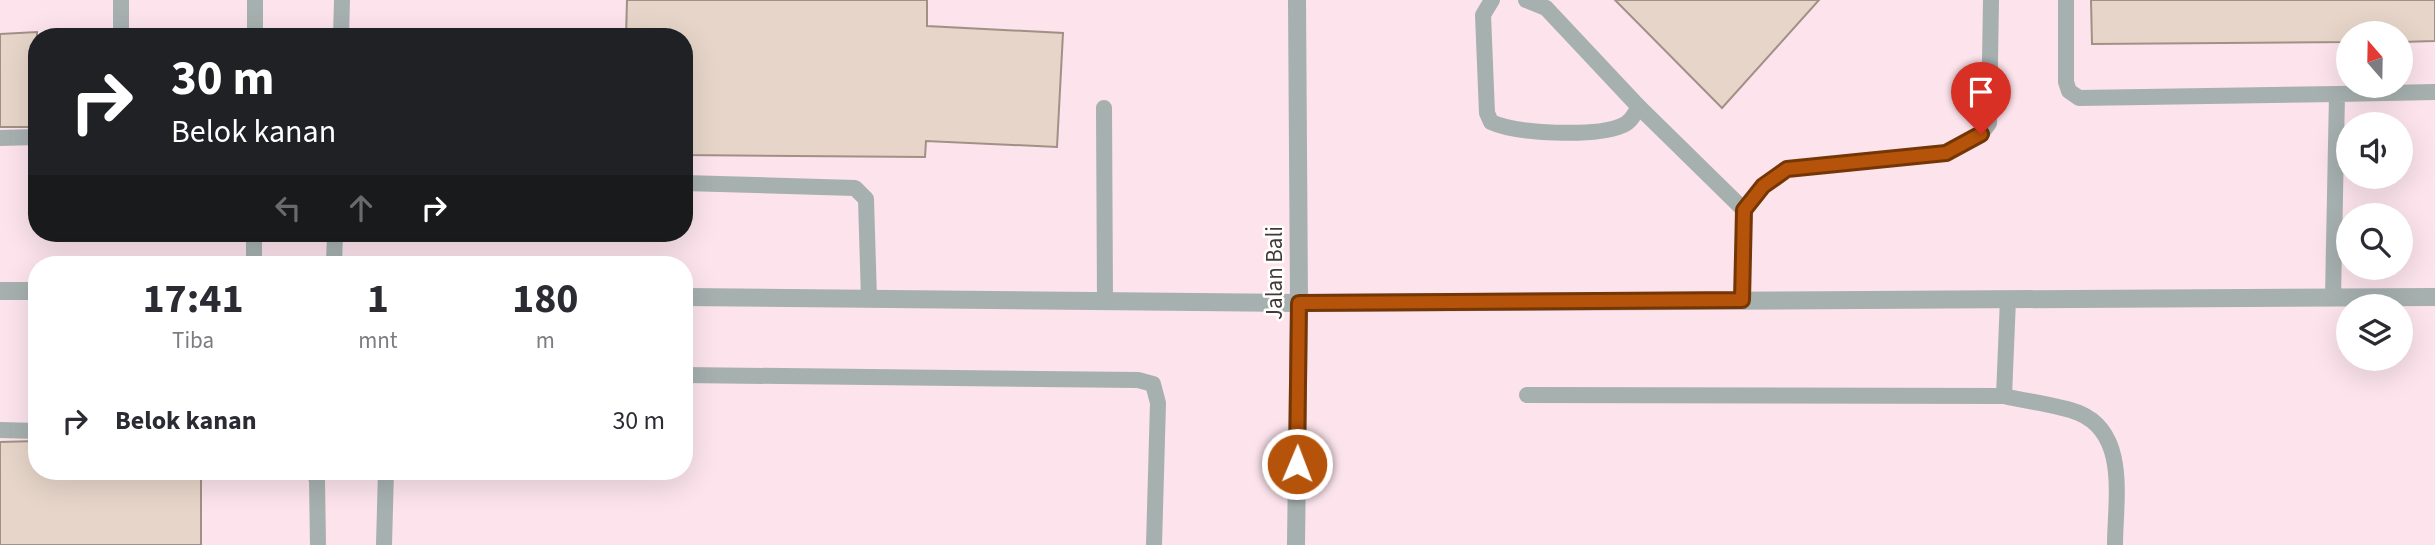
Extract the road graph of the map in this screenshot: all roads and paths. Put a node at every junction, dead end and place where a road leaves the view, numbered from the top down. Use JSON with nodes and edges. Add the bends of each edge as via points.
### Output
{"nodes":[{"id":1,"x":121,"y":0,"type":"edge"},
{"id":2,"x":255,"y":0,"type":"edge"},
{"id":3,"x":342,"y":0,"type":"edge"},
{"id":4,"x":1297,"y":0,"type":"edge"},
{"id":5,"x":1492,"y":0,"type":"edge"},
{"id":6,"x":1526,"y":0,"type":"edge"},
{"id":7,"x":1991,"y":0,"type":"edge"},
{"id":8,"x":2066,"y":0,"type":"edge"},
{"id":9,"x":121,"y":28,"type":"edge"},
{"id":10,"x":255,"y":28,"type":"edge"},
{"id":11,"x":341,"y":28,"type":"edge"},
{"id":12,"x":2413,"y":92,"type":"edge"},
{"id":13,"x":2435,"y":92,"type":"edge"},
{"id":14,"x":2336,"y":94,"type":"edge"},
{"id":15,"x":2337,"y":98,"type":"edge"},
{"id":16,"x":1639,"y":107,"type":"junction"},
{"id":17,"x":1104,"y":108,"type":"dead end"},
{"id":18,"x":28,"y":136,"type":"edge"},
{"id":19,"x":0,"y":138,"type":"edge"},
{"id":20,"x":693,"y":183,"type":"edge"},
{"id":21,"x":1744,"y":210,"type":"junction"},
{"id":22,"x":0,"y":291,"type":"edge"},
{"id":23,"x":28,"y":291,"type":"edge"},
{"id":24,"x":2435,"y":296,"type":"edge"},
{"id":25,"x":693,"y":297,"type":"edge"},
{"id":26,"x":2333,"y":297,"type":"junction"},
{"id":27,"x":869,"y":299,"type":"junction"},
{"id":28,"x":2008,"y":299,"type":"junction"},
{"id":29,"x":1742,"y":300,"type":"junction"},
{"id":30,"x":1105,"y":301,"type":"junction"},
{"id":31,"x":1299,"y":303,"type":"junction"},
{"id":32,"x":693,"y":375,"type":"edge"},
{"id":33,"x":1527,"y":396,"type":"dead end"},
{"id":34,"x":2004,"y":396,"type":"junction"},
{"id":35,"x":0,"y":430,"type":"edge"},
{"id":36,"x":28,"y":431,"type":"edge"},
{"id":37,"x":317,"y":480,"type":"edge"},
{"id":38,"x":386,"y":480,"type":"edge"},
{"id":39,"x":318,"y":545,"type":"edge"},
{"id":40,"x":384,"y":545,"type":"edge"},
{"id":41,"x":1154,"y":545,"type":"edge"},
{"id":42,"x":1296,"y":545,"type":"edge"},
{"id":43,"x":2115,"y":545,"type":"edge"}],
"edges":[{"from":1,"to":9,"type":"lane"},
{"from":2,"to":10,"type":"lane"},
{"from":3,"to":11,"type":"lane"},
{"from":4,"to":31,"type":"street","name":"Jalan Bali"},
{"from":5,"to":16,"type":"lane","via":[[1483,15],[1491,122],[1541,131],[1612,129],[1631,120]]},
{"from":6,"to":16,"type":"lane","via":[[1546,8]]},
{"from":7,"to":21,"type":"lane","via":[[1989,123],[1981,134],[1946,153],[1787,169],[1763,186]]},
{"from":8,"to":14,"type":"lane","via":[[2066,82],[2079,98]]},
{"from":12,"to":13,"type":"lane"},
{"from":15,"to":26,"type":"lane"},
{"from":16,"to":21,"type":"lane"},
{"from":17,"to":30,"type":"lane"},
{"from":18,"to":19,"type":"lane"},
{"from":20,"to":27,"type":"lane","via":[[855,188],[862,192],[866,199]]},
{"from":21,"to":29,"type":"lane"},
{"from":22,"to":23,"type":"street"},
{"from":24,"to":26,"type":"street"},
{"from":25,"to":27,"type":"street"},
{"from":26,"to":28,"type":"street"},
{"from":27,"to":30,"type":"street"},
{"from":28,"to":29,"type":"street"},
{"from":28,"to":34,"type":"lane"},
{"from":29,"to":31,"type":"street"},
{"from":30,"to":31,"type":"street"},
{"from":31,"to":42,"type":"street","name":"Jalan Bali"},
{"from":32,"to":41,"type":"lane","via":[[1138,380],[1153,384],[1158,403]]},
{"from":33,"to":34,"type":"lane"},
{"from":34,"to":43,"type":"lane","via":[[2079,413],[2100,427],[2115,455]]},
{"from":35,"to":36,"type":"lane"},
{"from":37,"to":39,"type":"lane"},
{"from":38,"to":40,"type":"lane"}]}
